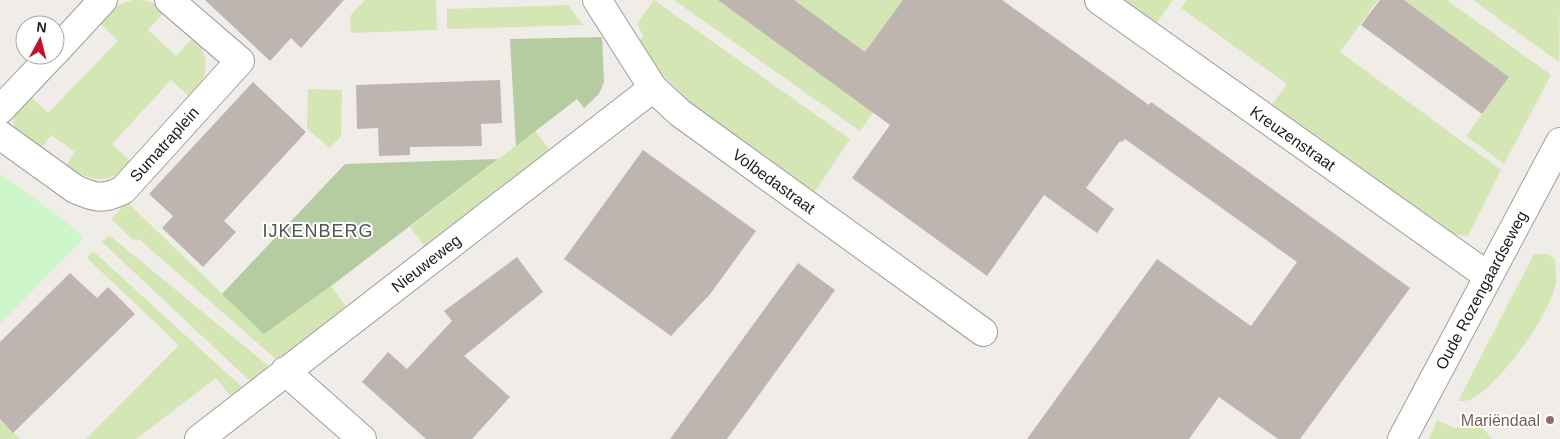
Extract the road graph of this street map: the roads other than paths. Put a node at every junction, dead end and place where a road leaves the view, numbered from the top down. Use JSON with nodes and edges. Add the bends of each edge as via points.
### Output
{"nodes":[{"id":1,"x":103,"y":0,"type":"edge"},
{"id":2,"x":170,"y":0,"type":"edge"},
{"id":3,"x":597,"y":0,"type":"edge"},
{"id":4,"x":1099,"y":0,"type":"edge"},
{"id":5,"x":65,"y":41,"type":"edge"},
{"id":6,"x":43,"y":65,"type":"edge"},
{"id":7,"x":653,"y":88,"type":"junction"},
{"id":8,"x":0,"y":110,"type":"edge"},
{"id":9,"x":0,"y":135,"type":"edge"},
{"id":10,"x":1560,"y":142,"type":"edge"},
{"id":11,"x":1488,"y":276,"type":"junction"},
{"id":12,"x":984,"y":332,"type":"dead end"},
{"id":13,"x":285,"y":371,"type":"junction"},
{"id":14,"x":199,"y":439,"type":"edge"},
{"id":15,"x":362,"y":439,"type":"edge"},
{"id":16,"x":1402,"y":439,"type":"edge"}],
"edges":[{"from":1,"to":5,"type":"street"},
{"from":2,"to":9,"type":"street","name":"Sumatraplein","via":[[240,61],[123,190],[98,198],[75,189]]},
{"from":3,"to":7,"type":"street","name":"Volbedastraat"},
{"from":4,"to":11,"type":"street","name":"Kreuzenstraat"},
{"from":6,"to":8,"type":"street"},
{"from":7,"to":12,"type":"street","name":"Volbedastraat","via":[[680,113]]},
{"from":7,"to":13,"type":"street","name":"Nieuweweg"},
{"from":10,"to":11,"type":"street","name":"Oude Rozengaardseweg"},
{"from":11,"to":16,"type":"street","name":"Oude Rozengaardseweg"},
{"from":13,"to":14,"type":"street","name":"Nieuweweg"},
{"from":13,"to":15,"type":"street"}]}
